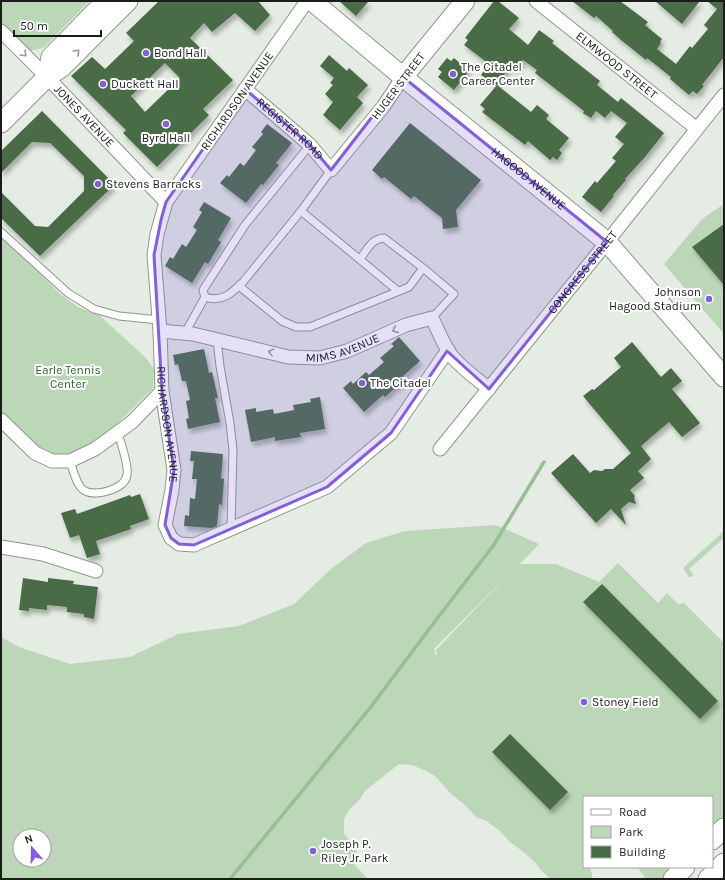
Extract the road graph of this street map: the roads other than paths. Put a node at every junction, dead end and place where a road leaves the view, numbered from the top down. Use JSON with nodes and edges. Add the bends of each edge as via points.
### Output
{"nodes":[{"id":1,"x":106,"y":1,"type":"edge"},
{"id":2,"x":128,"y":1,"type":"edge"},
{"id":3,"x":307,"y":1,"type":"edge"},
{"id":4,"x":312,"y":1,"type":"edge"},
{"id":5,"x":465,"y":1,"type":"edge"},
{"id":6,"x":536,"y":1,"type":"edge"},
{"id":7,"x":1,"y":31,"type":"edge"},
{"id":8,"x":46,"y":77,"type":"junction"},
{"id":9,"x":403,"y":77,"type":"junction"},
{"id":10,"x":245,"y":89,"type":"junction"},
{"id":11,"x":724,"y":95,"type":"edge"},
{"id":12,"x":1,"y":123,"type":"edge"},
{"id":13,"x":697,"y":129,"type":"junction"},
{"id":14,"x":310,"y":145,"type":"junction"},
{"id":15,"x":332,"y":170,"type":"junction"},
{"id":16,"x":166,"y":202,"type":"junction"},
{"id":17,"x":301,"y":211,"type":"junction"},
{"id":18,"x":1,"y":232,"type":"edge"},
{"id":19,"x":607,"y":242,"type":"junction"},
{"id":20,"x":360,"y":259,"type":"junction"},
{"id":21,"x":423,"y":268,"type":"junction"},
{"id":22,"x":239,"y":286,"type":"junction"},
{"id":23,"x":398,"y":291,"type":"junction"},
{"id":24,"x":205,"y":297,"type":"junction"},
{"id":25,"x":432,"y":318,"type":"junction"},
{"id":26,"x":159,"y":325,"type":"junction"},
{"id":27,"x":185,"y":333,"type":"junction"},
{"id":28,"x":217,"y":340,"type":"junction"},
{"id":29,"x":448,"y":350,"type":"junction"},
{"id":30,"x":724,"y":377,"type":"edge"},
{"id":31,"x":489,"y":389,"type":"junction"},
{"id":32,"x":162,"y":391,"type":"junction"},
{"id":33,"x":1,"y":420,"type":"edge"},
{"id":34,"x":118,"y":433,"type":"junction"},
{"id":35,"x":440,"y":449,"type":"dead end"},
{"id":36,"x":70,"y":461,"type":"junction"},
{"id":37,"x":231,"y":528,"type":"junction"},
{"id":38,"x":1,"y":547,"type":"edge"},
{"id":39,"x":96,"y":571,"type":"dead end"},
{"id":40,"x":724,"y":828,"type":"edge"},
{"id":41,"x":713,"y":839,"type":"edge"},
{"id":42,"x":724,"y":863,"type":"edge"},
{"id":43,"x":684,"y":868,"type":"edge"},
{"id":44,"x":672,"y":879,"type":"edge"},
{"id":45,"x":708,"y":879,"type":"edge"}],
"edges":[{"from":1,"to":8,"type":"street","via":[[50,57]]},
{"from":8,"to":2,"type":"street","one_way":true,"via":[[62,67]]},
{"from":3,"to":10,"type":"street","name":"RICHARDSON AVENUE"},
{"from":4,"to":9,"type":"street","name":"HAGOOD AVENUE"},
{"from":5,"to":9,"type":"street","name":"HUGER STREET"},
{"from":6,"to":13,"type":"street","name":"ELMWOOD STREET"},
{"from":7,"to":8,"type":"street","name":"JONES AVENUE","one_way":true},
{"from":8,"to":12,"type":"street"},
{"from":8,"to":16,"type":"street","name":"JONES AVENUE"},
{"from":9,"to":15,"type":"street","name":"HUGER STREET","via":[[383,107]]},
{"from":9,"to":19,"type":"street","name":"HAGOOD AVENUE"},
{"from":10,"to":14,"type":"street","name":"REGISTER ROAD"},
{"from":10,"to":16,"type":"street","name":"RICHARDSON AVENUE"},
{"from":11,"to":13,"type":"street","name":"CONGRESS STREET"},
{"from":13,"to":19,"type":"street","name":"CONGRESS STREET"},
{"from":14,"to":15,"type":"street","name":"REGISTER ROAD"},
{"from":14,"to":24,"type":"lane","via":[[245,225],[203,290]]},
{"from":15,"to":17,"type":"lane"},
{"from":16,"to":26,"type":"street","name":"RICHARDSON AVENUE","via":[[154,255]]},
{"from":17,"to":20,"type":"lane"},
{"from":17,"to":22,"type":"lane"},
{"from":18,"to":26,"type":"lane","via":[[68,293],[94,309]]},
{"from":19,"to":30,"type":"street","name":"HAGOOD AVENUE"},
{"from":19,"to":31,"type":"street","name":"CONGRESS STREET"},
{"from":20,"to":21,"type":"lane","via":[[371,243],[384,238]]},
{"from":20,"to":23,"type":"lane"},
{"from":21,"to":23,"type":"lane","via":[[409,287]]},
{"from":21,"to":25,"type":"lane","via":[[454,294]]},
{"from":22,"to":23,"type":"lane","via":[[282,321],[296,327],[310,327]]},
{"from":22,"to":24,"type":"lane","via":[[222,298],[212,300]]},
{"from":24,"to":27,"type":"lane"},
{"from":25,"to":28,"type":"street","name":"MIMS AVENUE","one_way":true,"via":[[406,325],[347,351],[320,358],[288,356]]},
{"from":25,"to":29,"type":"street"},
{"from":26,"to":27,"type":"street","name":"MIMS AVENUE"},
{"from":26,"to":32,"type":"street","name":"RICHARDSON AVENUE"},
{"from":27,"to":28,"type":"street","name":"MIMS AVENUE"},
{"from":28,"to":37,"type":"lane","via":[[232,444]]},
{"from":29,"to":31,"type":"street","via":[[459,364]]},
{"from":29,"to":37,"type":"street","name":"RICHARDSON AVENUE","via":[[391,433],[327,487]]},
{"from":31,"to":35,"type":"street","name":"CONGRESS STREET"},
{"from":32,"to":34,"type":"street"},
{"from":32,"to":37,"type":"street","name":"RICHARDSON AVENUE","via":[[174,470],[165,526],[171,538],[179,544],[194,545]]},
{"from":33,"to":36,"type":"street","via":[[35,453],[52,461]]},
{"from":34,"to":36,"type":"street","via":[[95,449]]},
{"from":34,"to":36,"type":"lane","via":[[128,474],[122,485],[97,494],[84,491]]},
{"from":38,"to":39,"type":"street","via":[[43,554]]},
{"from":40,"to":41,"type":"street"},
{"from":42,"to":45,"type":"street"},
{"from":43,"to":44,"type":"street"}]}
